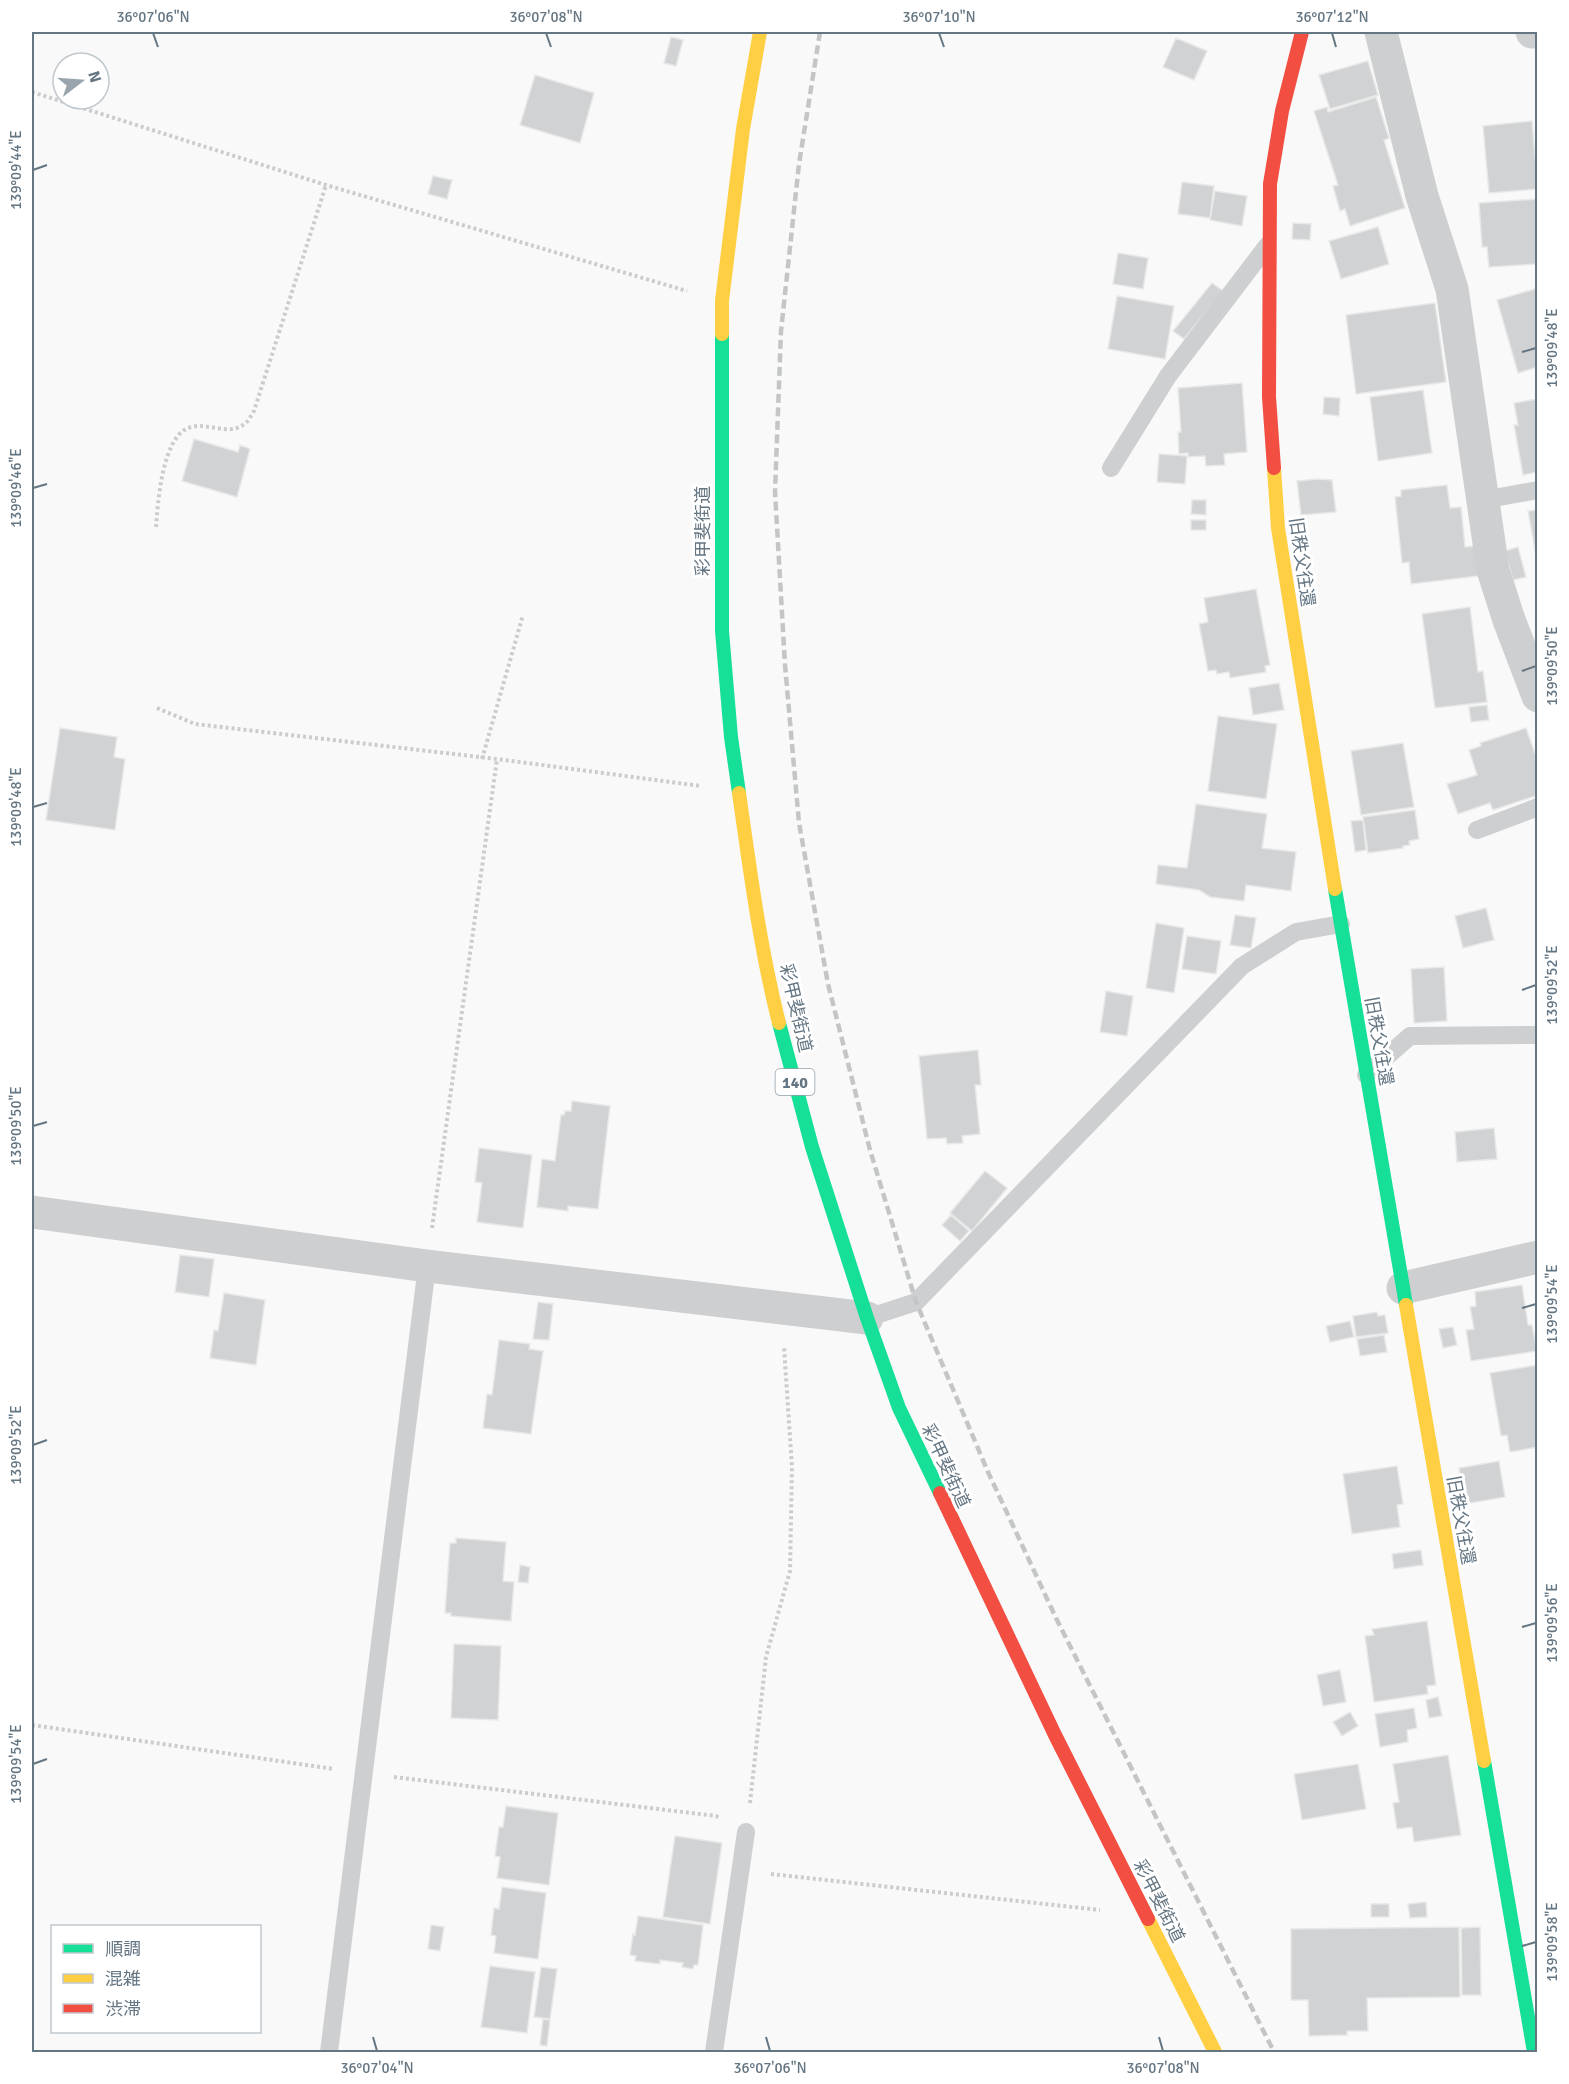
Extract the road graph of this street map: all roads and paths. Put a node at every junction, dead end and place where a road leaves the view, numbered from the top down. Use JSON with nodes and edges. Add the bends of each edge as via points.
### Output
{"nodes":[{"id":1,"x":760,"y":32,"type":"edge"},
{"id":2,"x":1302,"y":32,"type":"edge"},
{"id":3,"x":1381,"y":32,"type":"edge"},
{"id":4,"x":1532,"y":32,"type":"edge"},
{"id":5,"x":1538,"y":32,"type":"edge"},
{"id":6,"x":32,"y":92,"type":"edge"},
{"id":7,"x":326,"y":185,"type":"junction"},
{"id":8,"x":1270,"y":242,"type":"junction"},
{"id":9,"x":722,"y":301,"type":"junction"},
{"id":10,"x":1111,"y":468,"type":"dead end"},
{"id":11,"x":1538,"y":490,"type":"edge"},
{"id":12,"x":1483,"y":500,"type":"junction"},
{"id":13,"x":156,"y":527,"type":"dead end"},
{"id":14,"x":523,"y":615,"type":"dead end"},
{"id":15,"x":1538,"y":696,"type":"edge"},
{"id":16,"x":157,"y":708,"type":"dead end"},
{"id":17,"x":483,"y":759,"type":"junction"},
{"id":18,"x":497,"y":759,"type":"junction"},
{"id":19,"x":738,"y":791,"type":"junction"},
{"id":20,"x":1538,"y":807,"type":"edge"},
{"id":21,"x":1477,"y":830,"type":"dead end"},
{"id":22,"x":1341,"y":924,"type":"junction"},
{"id":23,"x":1538,"y":1035,"type":"edge"},
{"id":24,"x":1366,"y":1075,"type":"junction"},
{"id":25,"x":32,"y":1212,"type":"edge"},
{"id":26,"x":1538,"y":1257,"type":"edge"},
{"id":27,"x":427,"y":1266,"type":"junction"},
{"id":28,"x":1403,"y":1288,"type":"junction"},
{"id":29,"x":781,"y":1308,"type":"junction"},
{"id":30,"x":867,"y":1317,"type":"junction"},
{"id":31,"x":746,"y":1832,"type":"joint"},
{"id":32,"x":740,"y":1871,"type":"junction"},
{"id":33,"x":1146,"y":1915,"type":"junction"},
{"id":34,"x":329,"y":2052,"type":"edge"},
{"id":35,"x":714,"y":2052,"type":"edge"},
{"id":36,"x":1215,"y":2052,"type":"edge"},
{"id":37,"x":1534,"y":2052,"type":"edge"}],
"edges":[{"from":1,"to":9,"type":"main road","name":"彩甲斐街道","number":"140","via":[[743,129]]},
{"from":2,"to":8,"type":"main road","name":"旧秩父往還","via":[[1282,111],[1270,184]]},
{"from":3,"to":12,"type":"street","via":[[1422,196],[1452,289]]},
{"from":4,"to":5,"type":"street"},
{"from":6,"to":7,"type":"path"},
{"from":7,"to":9,"type":"path"},
{"from":7,"to":13,"type":"path","via":[[254,411],[244,425],[232,429],[204,425],[187,428],[173,441],[159,489]]},
{"from":8,"to":10,"type":"lane","via":[[1168,376]]},
{"from":8,"to":22,"type":"main road","name":"旧秩父往還","via":[[1269,397],[1278,528]]},
{"from":9,"to":19,"type":"main road","name":"彩甲斐街道","number":"140","via":[[722,631]]},
{"from":11,"to":12,"type":"lane"},
{"from":12,"to":15,"type":"street","via":[[1493,570]]},
{"from":14,"to":17,"type":"path"},
{"from":16,"to":17,"type":"path","via":[[195,724]]},
{"from":17,"to":18,"type":"path"},
{"from":18,"to":19,"type":"path"},
{"from":18,"to":27,"type":"path"},
{"from":19,"to":30,"type":"main road","name":"彩甲斐街道","number":"140","via":[[773,999],[812,1147]]},
{"from":20,"to":21,"type":"lane"},
{"from":22,"to":24,"type":"main road","name":"旧秩父往還"},
{"from":22,"to":30,"type":"lane","via":[[1296,932],[1242,966],[916,1302]]},
{"from":23,"to":24,"type":"lane","via":[[1410,1036]]},
{"from":24,"to":28,"type":"main road","name":"旧秩父往還"},
{"from":25,"to":27,"type":"street"},
{"from":26,"to":28,"type":"street"},
{"from":27,"to":29,"type":"street"},
{"from":27,"to":34,"type":"lane"},
{"from":28,"to":37,"type":"main road","name":"旧秩父往還"},
{"from":29,"to":30,"type":"street"},
{"from":29,"to":31,"type":"path","via":[[792,1467],[790,1571],[766,1657]]},
{"from":30,"to":33,"type":"main road","name":"彩甲斐街道","number":"140","via":[[899,1408]]},
{"from":31,"to":32,"type":"lane"},
{"from":32,"to":33,"type":"path"},
{"from":32,"to":35,"type":"lane"},
{"from":33,"to":36,"type":"main road","name":"彩甲斐街道","number":"140"}]}
